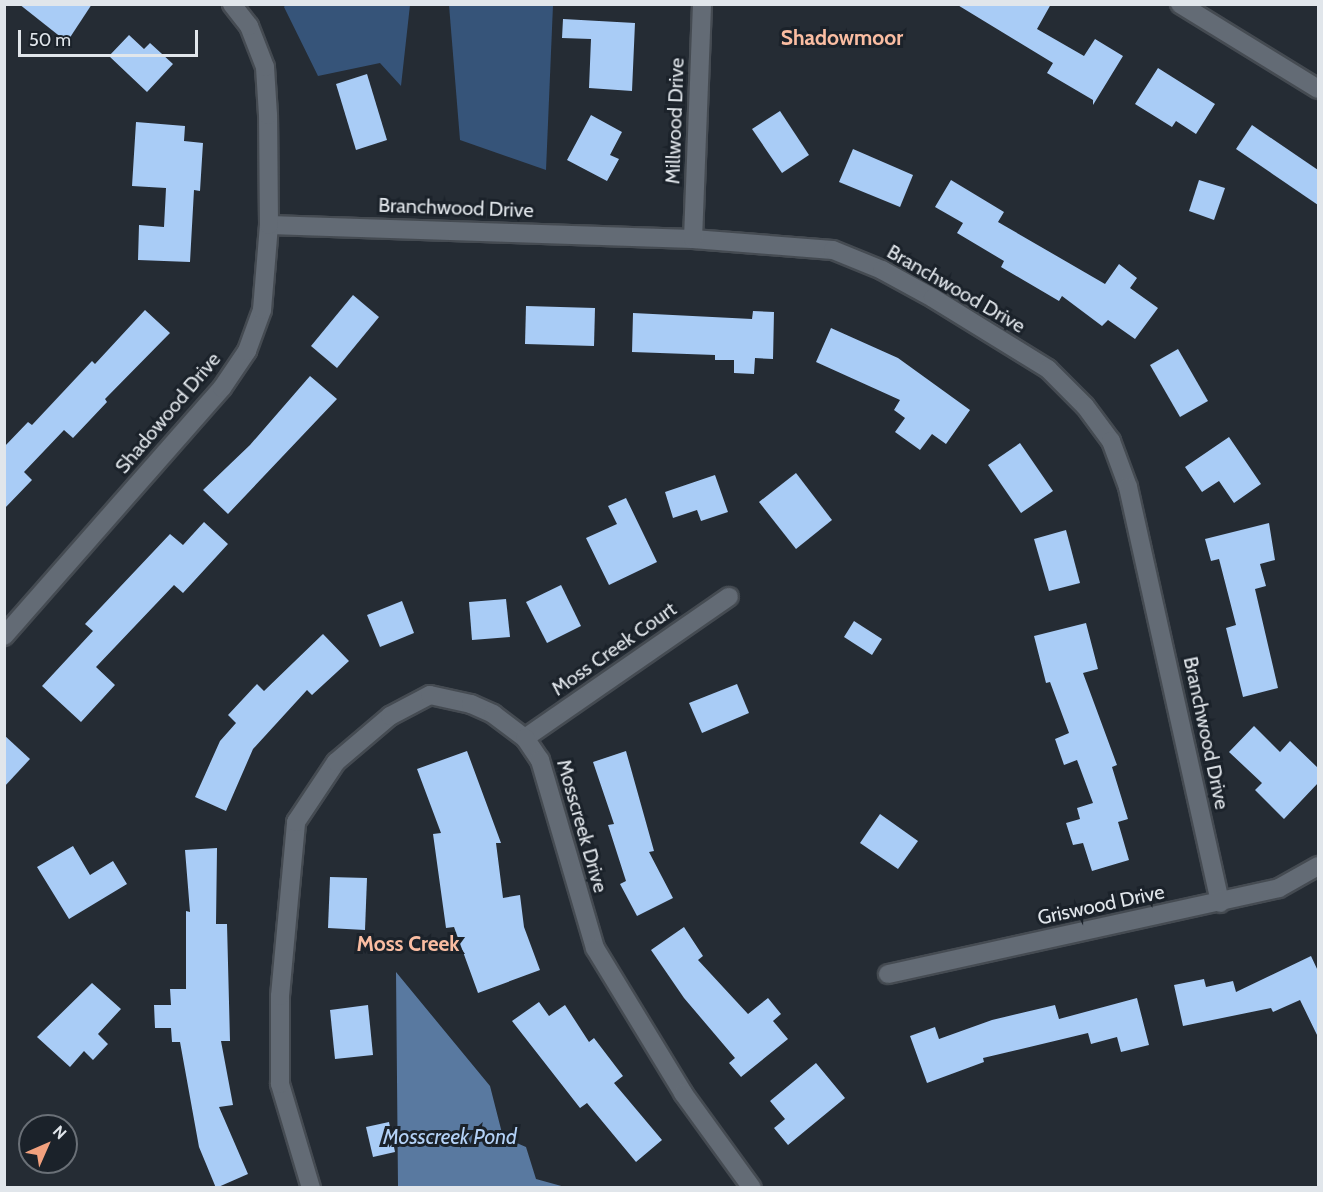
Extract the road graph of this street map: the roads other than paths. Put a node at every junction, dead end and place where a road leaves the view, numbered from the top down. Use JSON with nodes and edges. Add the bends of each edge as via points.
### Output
{"nodes":[{"id":1,"x":232,"y":4,"type":"edge"},
{"id":2,"x":702,"y":4,"type":"edge"},
{"id":3,"x":1180,"y":4,"type":"edge"},
{"id":4,"x":1318,"y":89,"type":"edge"},
{"id":5,"x":269,"y":225,"type":"junction"},
{"id":6,"x":693,"y":238,"type":"junction"},
{"id":7,"x":729,"y":597,"type":"dead end"},
{"id":8,"x":4,"y":636,"type":"edge"},
{"id":9,"x":525,"y":738,"type":"junction"},
{"id":10,"x":1318,"y":866,"type":"edge"},
{"id":11,"x":1220,"y":903,"type":"junction"},
{"id":12,"x":888,"y":974,"type":"dead end"},
{"id":13,"x":311,"y":1188,"type":"edge"},
{"id":14,"x":752,"y":1188,"type":"edge"}],
"edges":[{"from":1,"to":5,"type":"street","name":"Shadowood Drive","via":[[249,26],[265,67]]},
{"from":2,"to":6,"type":"street","name":"Millwood Drive"},
{"from":3,"to":4,"type":"street"},
{"from":5,"to":6,"type":"street","name":"Branchwood Drive"},
{"from":5,"to":8,"type":"street","name":"Shadowood Drive","via":[[262,310],[248,351],[222,388]]},
{"from":6,"to":11,"type":"street","name":"Branchwood Drive","via":[[833,250],[882,270],[1048,369],[1085,406],[1111,441],[1128,487]]},
{"from":7,"to":9,"type":"street","name":"Moss Creek Court"},
{"from":9,"to":13,"type":"street","name":"Mosscreek Drive","via":[[493,714],[471,704],[430,695],[390,716],[336,762],[296,822],[280,996],[280,1084]]},
{"from":9,"to":14,"type":"street","name":"Mosscreek Drive","via":[[540,760],[552,796],[594,948],[684,1094]]},
{"from":10,"to":11,"type":"street","name":"Griswood Drive","via":[[1279,888]]},
{"from":11,"to":12,"type":"street","name":"Griswood Drive"}]}
